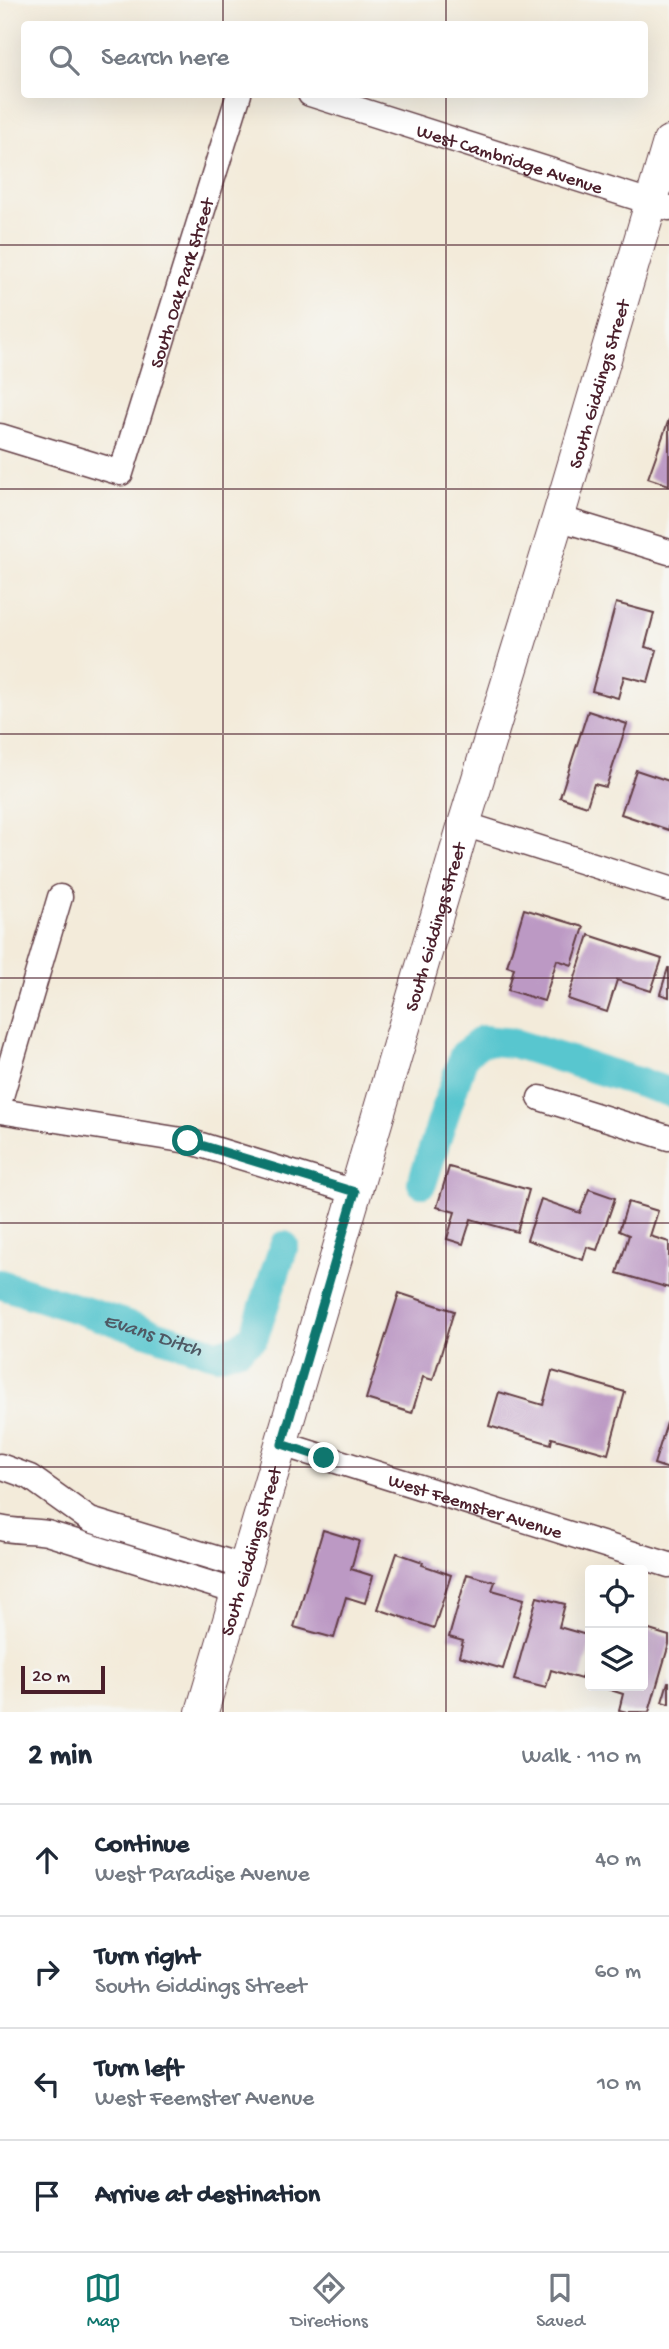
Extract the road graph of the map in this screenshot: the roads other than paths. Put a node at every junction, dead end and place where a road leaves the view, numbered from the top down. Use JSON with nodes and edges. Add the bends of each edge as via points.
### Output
{"nodes":[{"id":1,"x":238,"y":98,"type":"edge"},
{"id":2,"x":322,"y":98,"type":"edge"},
{"id":3,"x":669,"y":142,"type":"edge"},
{"id":4,"x":660,"y":206,"type":"edge"},
{"id":5,"x":0,"y":436,"type":"edge"},
{"id":6,"x":558,"y":518,"type":"junction"},
{"id":7,"x":669,"y":552,"type":"edge"},
{"id":8,"x":464,"y":824,"type":"junction"},
{"id":9,"x":669,"y":889,"type":"edge"},
{"id":10,"x":60,"y":897,"type":"dead end"},
{"id":11,"x":540,"y":1098,"type":"dead end"},
{"id":12,"x":0,"y":1100,"type":"edge"},
{"id":13,"x":0,"y":1111,"type":"edge"},
{"id":14,"x":669,"y":1138,"type":"edge"},
{"id":15,"x":355,"y":1192,"type":"junction"},
{"id":16,"x":282,"y":1444,"type":"junction"},
{"id":17,"x":0,"y":1466,"type":"edge"},
{"id":18,"x":0,"y":1528,"type":"edge"},
{"id":19,"x":669,"y":1566,"type":"edge"},
{"id":20,"x":241,"y":1580,"type":"junction"},
{"id":21,"x":202,"y":1712,"type":"edge"}],
"edges":[{"from":1,"to":5,"type":"street","name":"South Oak Park Street","via":[[121,473]]},
{"from":2,"to":4,"type":"street","name":"West Cambridge Avenue"},
{"from":3,"to":4,"type":"street","name":"South Giddings Street"},
{"from":4,"to":6,"type":"street","name":"South Giddings Street"},
{"from":6,"to":7,"type":"street"},
{"from":6,"to":8,"type":"street","name":"South Giddings Street"},
{"from":8,"to":9,"type":"street"},
{"from":8,"to":15,"type":"street","name":"South Giddings Street"},
{"from":10,"to":12,"type":"street"},
{"from":11,"to":14,"type":"street"},
{"from":13,"to":15,"type":"street","via":[[188,1141]]},
{"from":15,"to":16,"type":"street","name":"South Giddings Street"},
{"from":16,"to":19,"type":"street","name":"West Feemster Avenue"},
{"from":16,"to":20,"type":"street","name":"South Giddings Street"},
{"from":17,"to":20,"type":"street","via":[[30,1477],[90,1520]]},
{"from":18,"to":20,"type":"street","via":[[47,1533]]},
{"from":20,"to":21,"type":"street","name":"South Giddings Street"}]}
